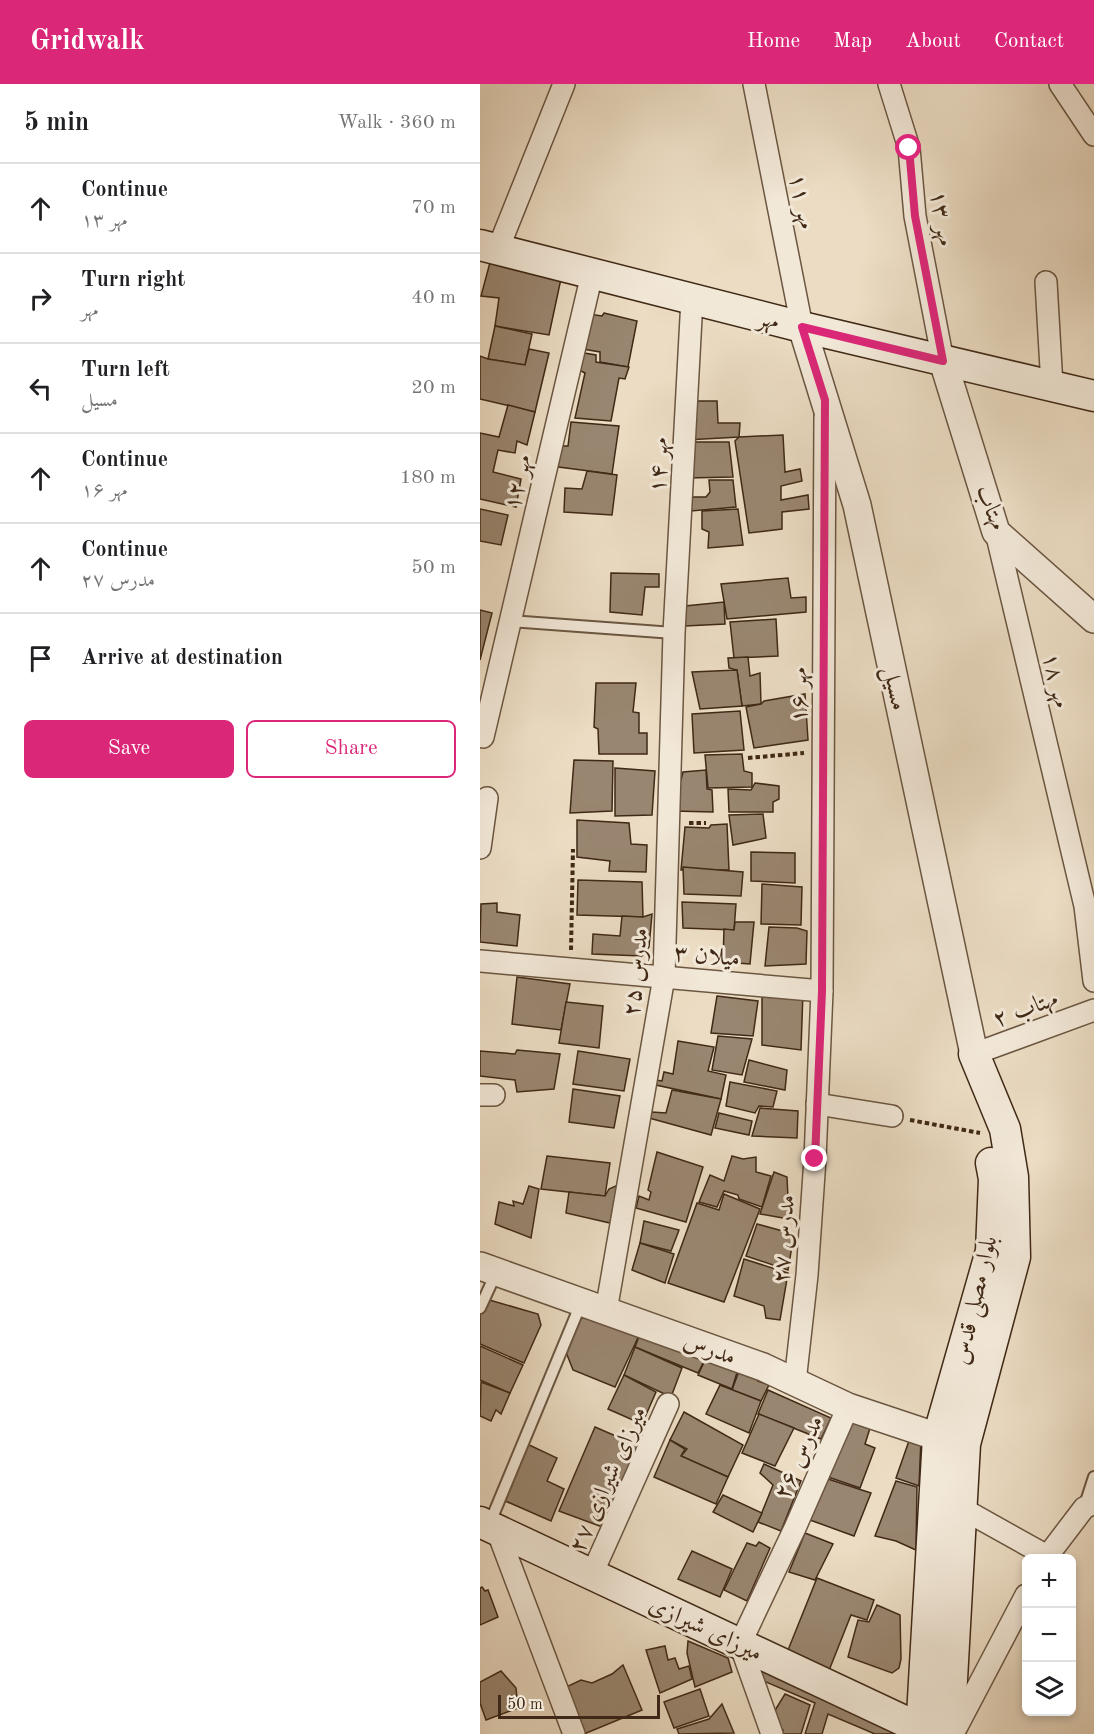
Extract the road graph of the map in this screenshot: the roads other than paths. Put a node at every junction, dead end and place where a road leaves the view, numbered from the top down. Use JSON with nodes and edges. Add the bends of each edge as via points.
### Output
{"nodes":[{"id":1,"x":564,"y":84,"type":"edge"},
{"id":2,"x":753,"y":84,"type":"edge"},
{"id":3,"x":890,"y":84,"type":"edge"},
{"id":4,"x":1060,"y":84,"type":"edge"},
{"id":5,"x":1094,"y":135,"type":"edge"},
{"id":6,"x":489,"y":247,"type":"edge"},
{"id":7,"x":592,"y":274,"type":"junction"},
{"id":8,"x":1046,"y":282,"type":"dead end"},
{"id":9,"x":692,"y":299,"type":"junction"},
{"id":10,"x":802,"y":327,"type":"junction"},
{"id":11,"x":943,"y":361,"type":"junction"},
{"id":12,"x":1052,"y":386,"type":"junction"},
{"id":13,"x":1094,"y":396,"type":"edge"},
{"id":14,"x":825,"y":400,"type":"junction"},
{"id":15,"x":996,"y":532,"type":"junction"},
{"id":16,"x":1094,"y":620,"type":"edge"},
{"id":17,"x":510,"y":621,"type":"junction"},
{"id":18,"x":674,"y":633,"type":"junction"},
{"id":19,"x":482,"y":736,"type":"edge"},
{"id":20,"x":487,"y":798,"type":"dead end"},
{"id":21,"x":481,"y":841,"type":"edge"},
{"id":22,"x":1089,"y":905,"type":"edge"},
{"id":23,"x":480,"y":961,"type":"edge"},
{"id":24,"x":664,"y":977,"type":"junction"},
{"id":25,"x":1094,"y":981,"type":"edge"},
{"id":26,"x":822,"y":991,"type":"junction"},
{"id":27,"x":1094,"y":1010,"type":"edge"},
{"id":28,"x":974,"y":1054,"type":"junction"},
{"id":29,"x":817,"y":1104,"type":"junction"},
{"id":30,"x":892,"y":1116,"type":"road end"},
{"id":31,"x":488,"y":1268,"type":"edge"},
{"id":32,"x":594,"y":1306,"type":"junction"},
{"id":33,"x":480,"y":1308,"type":"edge"},
{"id":34,"x":795,"y":1382,"type":"junction"},
{"id":35,"x":668,"y":1404,"type":"dead end"},
{"id":36,"x":848,"y":1407,"type":"junction"},
{"id":37,"x":938,"y":1437,"type":"junction"},
{"id":38,"x":1094,"y":1477,"type":"edge"},
{"id":39,"x":1089,"y":1506,"type":"edge"},
{"id":40,"x":961,"y":1508,"type":"junction"},
{"id":41,"x":488,"y":1526,"type":"edge"},
{"id":42,"x":1041,"y":1554,"type":"edge"},
{"id":43,"x":1049,"y":1554,"type":"edge"},
{"id":44,"x":592,"y":1574,"type":"junction"},
{"id":45,"x":1022,"y":1601,"type":"edge"},
{"id":46,"x":740,"y":1644,"type":"junction"},
{"id":47,"x":936,"y":1733,"type":"edge"},
{"id":48,"x":574,"y":1734,"type":"edge"},
{"id":49,"x":772,"y":1734,"type":"edge"}],
"edges":[{"from":1,"to":6,"type":"street"},
{"from":2,"to":10,"type":"street","name":"مهر ۱۱"},
{"from":3,"to":11,"type":"street","name":"مهر ۱۳","via":[[909,148],[915,216]]},
{"from":4,"to":5,"type":"street"},
{"from":6,"to":7,"type":"main road","name":"مهر"},
{"from":7,"to":9,"type":"main road","name":"مهر"},
{"from":7,"to":17,"type":"street","name":"مهر ۱۲"},
{"from":8,"to":12,"type":"street"},
{"from":9,"to":10,"type":"main road","name":"مهر"},
{"from":9,"to":18,"type":"street","name":"مهر ۱۴"},
{"from":10,"to":11,"type":"main road","name":"مهر"},
{"from":10,"to":14,"type":"street","name":"مسیل"},
{"from":11,"to":12,"type":"main road","name":"مهر"},
{"from":11,"to":15,"type":"street","name":"مهتاب"},
{"from":12,"to":13,"type":"main road","name":"مهر"},
{"from":14,"to":26,"type":"street","name":"مهر ۱۶"},
{"from":14,"to":28,"type":"street","name":"مسیل","via":[[857,505]]},
{"from":15,"to":16,"type":"street","name":"مهتاب"},
{"from":15,"to":22,"type":"street","name":"مهر ۱۸"},
{"from":17,"to":18,"type":"lane"},
{"from":17,"to":19,"type":"street","name":"مهر ۱۲"},
{"from":18,"to":24,"type":"street","name":"مدرس ۲۵"},
{"from":20,"to":21,"type":"street"},
{"from":22,"to":25,"type":"street","name":"مهر ۱۸"},
{"from":23,"to":24,"type":"street","name":"میلان ۳"},
{"from":24,"to":26,"type":"street","name":"میلان ۳"},
{"from":24,"to":32,"type":"street","name":"مدرس ۲۵"},
{"from":26,"to":29,"type":"street","name":"مدرس ۲۷"},
{"from":27,"to":28,"type":"street","name":"مهتاب ۲"},
{"from":28,"to":37,"type":"main road","name":"بلوار مصلی قدس","via":[[994,1179],[991,1251]]},
{"from":28,"to":40,"type":"main road","name":"بلوار مصلی قدس","via":[[1005,1128],[1013,1177],[1015,1257],[965,1444]]},
{"from":29,"to":30,"type":"street"},
{"from":29,"to":34,"type":"street","name":"مدرس ۲۷","via":[[807,1275]]},
{"from":31,"to":32,"type":"street","name":"مدرس"},
{"from":31,"to":33,"type":"lane"},
{"from":32,"to":34,"type":"street","name":"مدرس"},
{"from":32,"to":41,"type":"lane","via":[[535,1413]]},
{"from":34,"to":36,"type":"street","name":"مدرس"},
{"from":35,"to":44,"type":"street","name":"میرزای شیرازی ۲۷"},
{"from":36,"to":37,"type":"street","name":"مدرس"},
{"from":36,"to":46,"type":"street","name":"مدرس ۲۶"},
{"from":37,"to":47,"type":"main road","name":"بلوار مصلی قدس"},
{"from":38,"to":39,"type":"lane"},
{"from":39,"to":43,"type":"street"},
{"from":40,"to":42,"type":"street"},
{"from":40,"to":47,"type":"main road","name":"بلوار مصلی قدس"},
{"from":41,"to":44,"type":"main road","name":"میرزای شیرازی"},
{"from":41,"to":48,"type":"street"},
{"from":44,"to":46,"type":"main road","name":"میرزای شیرازی"},
{"from":45,"to":47,"type":"street"},
{"from":46,"to":47,"type":"main road","name":"میرزای شیرازی"},
{"from":46,"to":49,"type":"street"}]}
